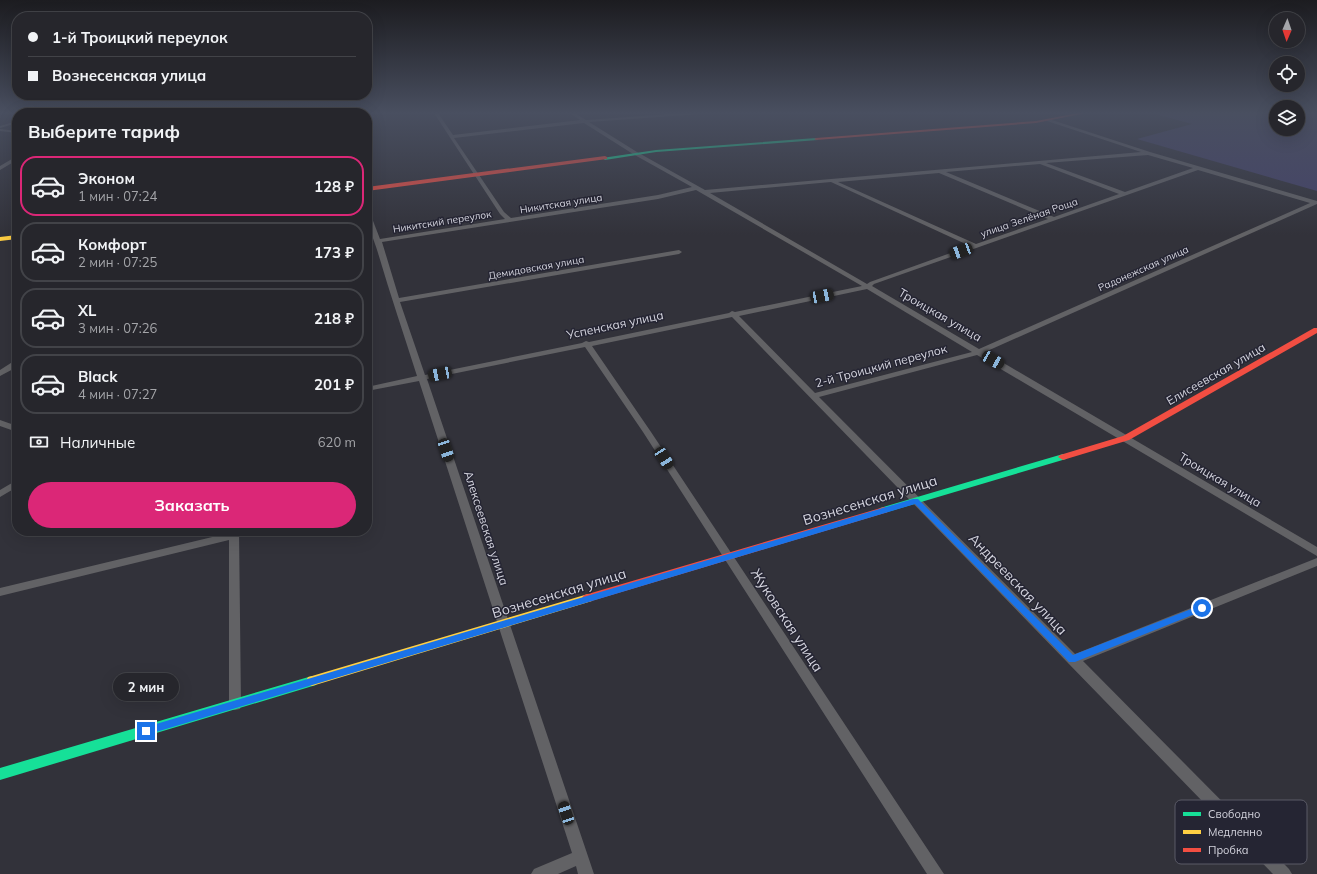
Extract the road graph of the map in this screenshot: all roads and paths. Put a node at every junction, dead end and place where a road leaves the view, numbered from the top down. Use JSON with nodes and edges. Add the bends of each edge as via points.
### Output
{"nodes":[{"id":1,"x":462,"y":154,"type":"edge"},
{"id":2,"x":629,"y":154,"type":"edge"},
{"id":3,"x":636,"y":154,"type":"edge"},
{"id":4,"x":1140,"y":154,"type":"edge"},
{"id":5,"x":1151,"y":154,"type":"edge"},
{"id":6,"x":12,"y":161,"type":"edge"},
{"id":7,"x":1042,"y":163,"type":"junction"},
{"id":8,"x":0,"y":168,"type":"edge"},
{"id":9,"x":1198,"y":168,"type":"junction"},
{"id":10,"x":941,"y":172,"type":"junction"},
{"id":11,"x":475,"y":174,"type":"junction"},
{"id":12,"x":830,"y":181,"type":"junction"},
{"id":13,"x":372,"y":188,"type":"edge"},
{"id":14,"x":700,"y":190,"type":"junction"},
{"id":15,"x":1125,"y":194,"type":"junction"},
{"id":16,"x":1316,"y":203,"type":"edge"},
{"id":17,"x":1054,"y":219,"type":"junction"},
{"id":18,"x":510,"y":220,"type":"junction"},
{"id":19,"x":372,"y":226,"type":"edge"},
{"id":20,"x":12,"y":238,"type":"edge"},
{"id":21,"x":0,"y":240,"type":"edge"},
{"id":22,"x":378,"y":241,"type":"junction"},
{"id":23,"x":974,"y":246,"type":"junction"},
{"id":24,"x":679,"y":252,"type":"dead end"},
{"id":25,"x":868,"y":287,"type":"junction"},
{"id":26,"x":396,"y":301,"type":"junction"},
{"id":27,"x":732,"y":313,"type":"junction"},
{"id":28,"x":1317,"y":330,"type":"edge"},
{"id":29,"x":586,"y":344,"type":"junction"},
{"id":30,"x":979,"y":352,"type":"junction"},
{"id":31,"x":12,"y":366,"type":"edge"},
{"id":32,"x":0,"y":374,"type":"edge"},
{"id":33,"x":422,"y":378,"type":"junction"},
{"id":34,"x":372,"y":388,"type":"edge"},
{"id":35,"x":812,"y":396,"type":"junction"},
{"id":36,"x":0,"y":423,"type":"edge"},
{"id":37,"x":12,"y":427,"type":"edge"},
{"id":38,"x":1126,"y":438,"type":"junction"},
{"id":39,"x":12,"y":486,"type":"edge"},
{"id":40,"x":0,"y":494,"type":"edge"},
{"id":41,"x":916,"y":501,"type":"junction"},
{"id":42,"x":222,"y":536,"type":"edge"},
{"id":43,"x":234,"y":536,"type":"edge"},
{"id":44,"x":1317,"y":552,"type":"edge"},
{"id":45,"x":728,"y":557,"type":"junction"},
{"id":46,"x":1317,"y":562,"type":"edge"},
{"id":47,"x":0,"y":592,"type":"edge"},
{"id":48,"x":504,"y":624,"type":"junction"},
{"id":49,"x":1072,"y":660,"type":"junction"},
{"id":50,"x":235,"y":705,"type":"junction"},
{"id":51,"x":0,"y":774,"type":"edge"},
{"id":52,"x":1211,"y":800,"type":"edge"},
{"id":53,"x":580,"y":857,"type":"junction"},
{"id":54,"x":1274,"y":864,"type":"edge"},
{"id":55,"x":539,"y":874,"type":"edge"},
{"id":56,"x":586,"y":874,"type":"edge"},
{"id":57,"x":936,"y":874,"type":"edge"},
{"id":58,"x":1284,"y":874,"type":"edge"}],
"edges":[{"from":1,"to":11,"type":"street","name":"Никитская улица"},
{"from":2,"to":11,"type":"street"},
{"from":3,"to":14,"type":"street","name":"Троицкая улица"},
{"from":4,"to":7,"type":"street","name":"Никитская улица"},
{"from":5,"to":9,"type":"street"},
{"from":6,"to":8,"type":"street"},
{"from":7,"to":10,"type":"street","name":"Никитская улица"},
{"from":7,"to":15,"type":"street"},
{"from":9,"to":15,"type":"street","name":"улица Зелёная Роща"},
{"from":9,"to":16,"type":"street"},
{"from":10,"to":12,"type":"street","name":"Никитская улица"},
{"from":10,"to":17,"type":"street"},
{"from":11,"to":13,"type":"street"},
{"from":11,"to":18,"type":"street","name":"Никитская улица","via":[[502,213]]},
{"from":12,"to":14,"type":"street","name":"Никитская улица"},
{"from":12,"to":23,"type":"street"},
{"from":14,"to":18,"type":"street","name":"Никитская улица"},
{"from":14,"to":25,"type":"street","name":"Троицкая улица"},
{"from":15,"to":17,"type":"street","name":"улица Зелёная Роща"},
{"from":16,"to":30,"type":"street","name":"Радонежская улица"},
{"from":17,"to":23,"type":"street","name":"улица Зелёная Роща"},
{"from":18,"to":22,"type":"street","name":"Никитский переулок"},
{"from":19,"to":22,"type":"street","name":"Алексеевская улица"},
{"from":20,"to":21,"type":"street"},
{"from":22,"to":26,"type":"street","name":"Алексеевская улица"},
{"from":23,"to":25,"type":"street","name":"улица Зелёная Роща"},
{"from":24,"to":26,"type":"street","name":"Демидовская улица"},
{"from":25,"to":27,"type":"street","name":"Успенская улица"},
{"from":25,"to":30,"type":"street","name":"Троицкая улица"},
{"from":26,"to":33,"type":"street","name":"Алексеевская улица"},
{"from":27,"to":29,"type":"street","name":"Успенская улица"},
{"from":27,"to":35,"type":"street","name":"Андреевская улица"},
{"from":28,"to":38,"type":"street","name":"Елисеевская улица"},
{"from":29,"to":33,"type":"street","name":"Успенская улица"},
{"from":29,"to":45,"type":"street","name":"Жуковская улица"},
{"from":30,"to":35,"type":"street","name":"2-й Троицкий переулок"},
{"from":30,"to":38,"type":"street","name":"Троицкая улица"},
{"from":31,"to":32,"type":"street"},
{"from":33,"to":34,"type":"street","name":"Успенская улица"},
{"from":33,"to":48,"type":"street","name":"Алексеевская улица"},
{"from":35,"to":41,"type":"street","name":"Андреевская улица"},
{"from":36,"to":37,"type":"street"},
{"from":38,"to":41,"type":"street","name":"Вознесенская улица"},
{"from":38,"to":44,"type":"street","name":"Троицкая улица"},
{"from":39,"to":40,"type":"street"},
{"from":41,"to":45,"type":"street","name":"Вознесенская улица"},
{"from":41,"to":49,"type":"street","name":"Андреевская улица"},
{"from":42,"to":47,"type":"street"},
{"from":43,"to":50,"type":"street"},
{"from":45,"to":48,"type":"street","name":"Вознесенская улица"},
{"from":45,"to":57,"type":"street","name":"Жуковская улица"},
{"from":46,"to":49,"type":"street"},
{"from":48,"to":50,"type":"street","name":"Вознесенская улица"},
{"from":48,"to":53,"type":"street","name":"Алексеевская улица"},
{"from":49,"to":52,"type":"street","name":"Андреевская улица"},
{"from":50,"to":51,"type":"street","name":"Вознесенская улица"},
{"from":53,"to":55,"type":"street"},
{"from":53,"to":56,"type":"street","name":"Алексеевская улица"},
{"from":54,"to":58,"type":"street","name":"Андреевская улица"}]}
